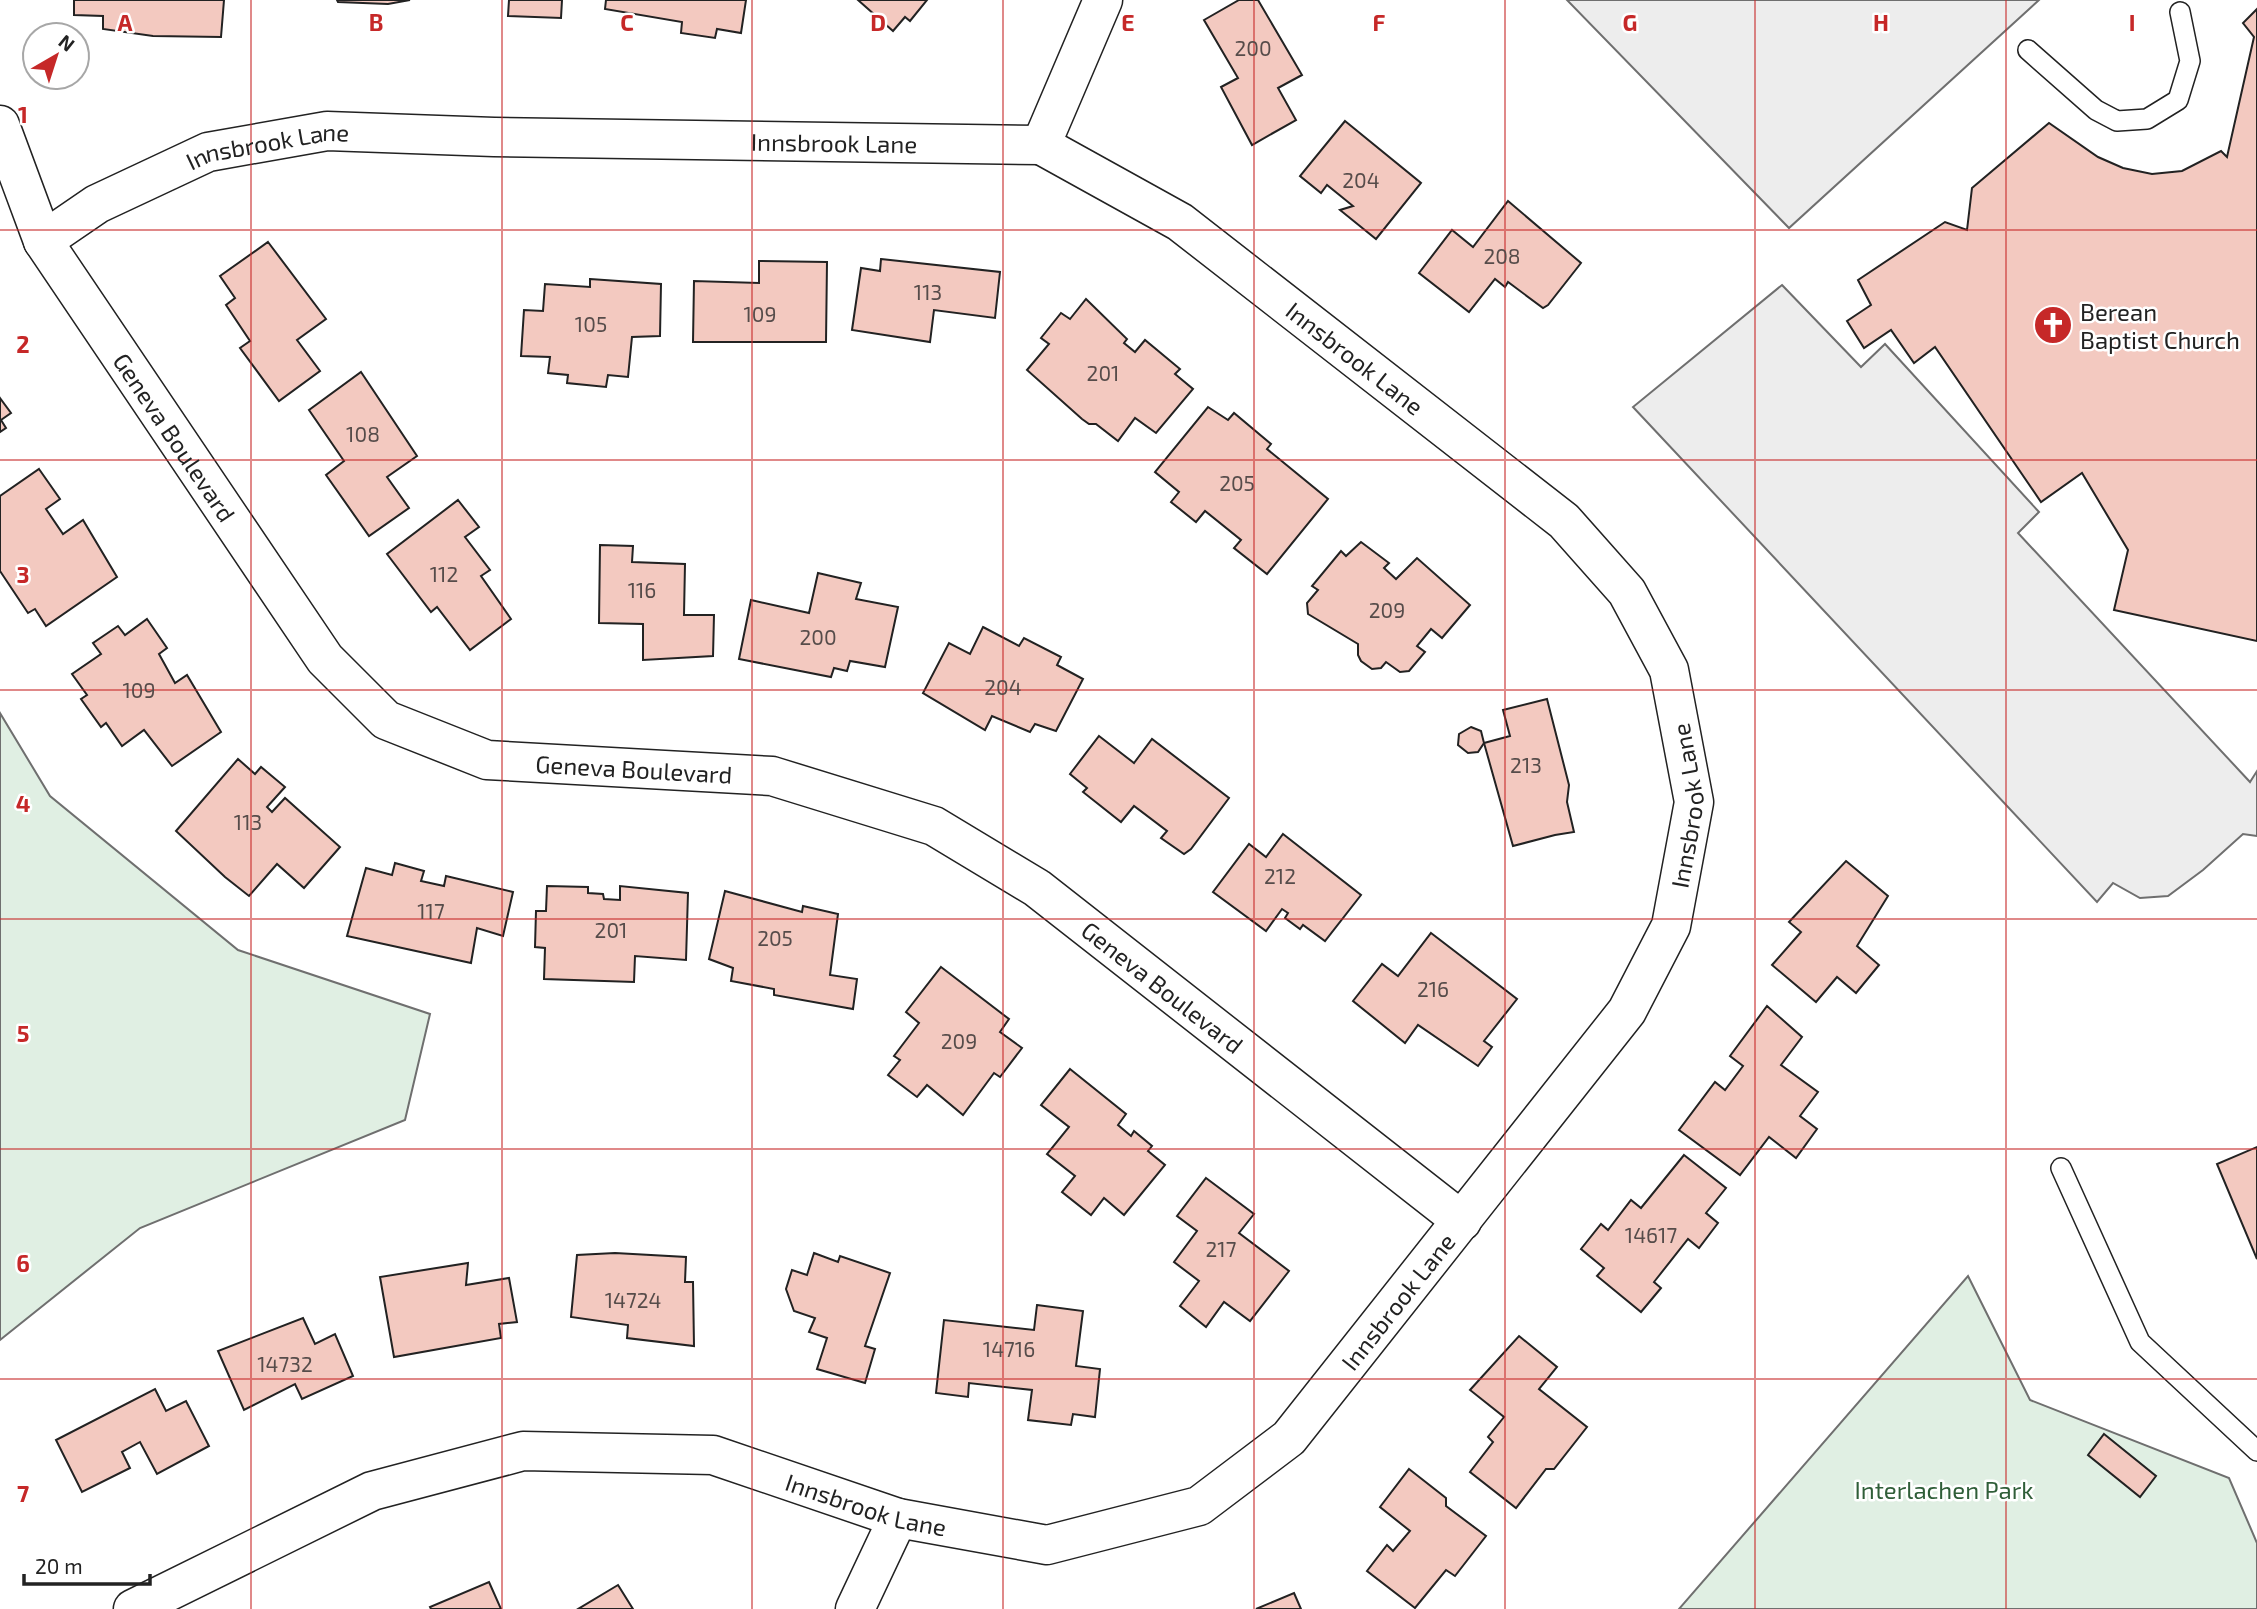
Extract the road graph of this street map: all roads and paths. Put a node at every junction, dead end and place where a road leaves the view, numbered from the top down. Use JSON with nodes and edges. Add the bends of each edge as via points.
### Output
{"nodes":[{"id":1,"x":1103,"y":0,"type":"edge"},
{"id":2,"x":2180,"y":12,"type":"dead end"},
{"id":3,"x":2028,"y":50,"type":"dead end"},
{"id":4,"x":0,"y":125,"type":"edge"},
{"id":5,"x":1041,"y":145,"type":"junction"},
{"id":6,"x":43,"y":241,"type":"junction"},
{"id":7,"x":2061,"y":1168,"type":"dead end"},
{"id":8,"x":1462,"y":1221,"type":"junction"},
{"id":9,"x":2257,"y":1451,"type":"edge"},
{"id":10,"x":898,"y":1518,"type":"junction"},
{"id":11,"x":134,"y":1609,"type":"edge"},
{"id":12,"x":855,"y":1609,"type":"edge"}],
"edges":[{"from":1,"to":5,"type":"street"},
{"from":2,"to":3,"type":"lane","via":[[2190,61],[2178,100],[2147,118],[2117,121],[2096,110]]},
{"from":4,"to":6,"type":"street","name":"Geneva Boulevard"},
{"from":5,"to":6,"type":"street","name":"Innsbrook Lane","via":[[327,131],[208,152],[97,204]]},
{"from":5,"to":8,"type":"street","name":"Innsbrook Lane","via":[[1180,222],[1564,521],[1627,592],[1669,670],[1694,802],[1671,926],[1627,1011]]},
{"from":6,"to":8,"type":"street","name":"Geneva Boulevard","via":[[325,659],[386,720],[487,760],[772,776],[934,826],[1037,888]]},
{"from":7,"to":9,"type":"lane","via":[[2140,1342]]},
{"from":8,"to":10,"type":"street","name":"Innsbrook Lane","via":[[1289,1438],[1199,1506],[1047,1545]]},
{"from":10,"to":11,"type":"street","name":"Innsbrook Lane","via":[[713,1455],[523,1451],[372,1491]]},
{"from":10,"to":12,"type":"street"}]}
